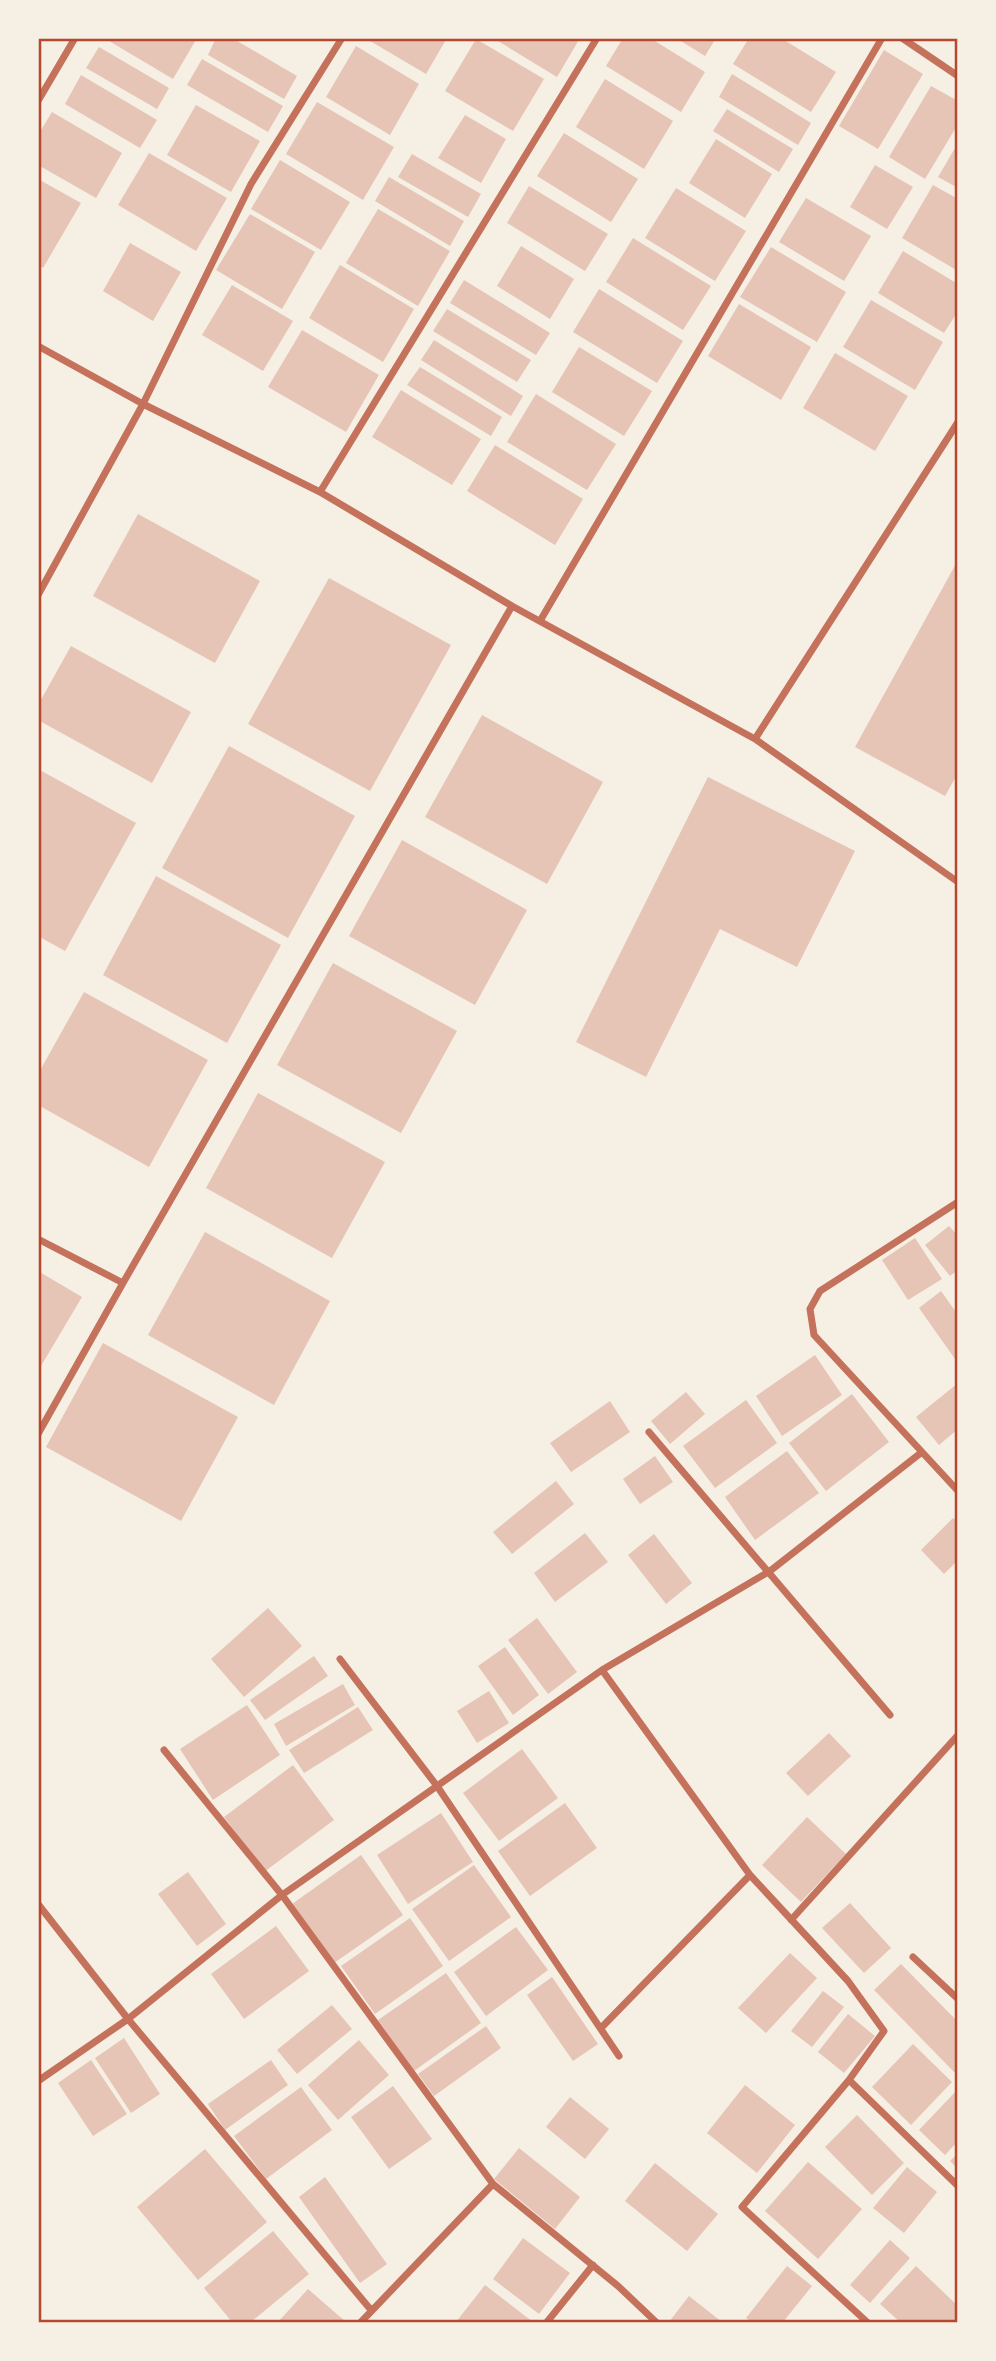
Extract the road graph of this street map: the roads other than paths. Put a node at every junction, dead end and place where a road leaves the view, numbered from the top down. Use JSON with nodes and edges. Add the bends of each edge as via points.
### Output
{"nodes":[{"id":1,"x":75,"y":38,"type":"edge"},
{"id":2,"x":342,"y":38,"type":"edge"},
{"id":3,"x":597,"y":38,"type":"edge"},
{"id":4,"x":882,"y":38,"type":"edge"},
{"id":5,"x":902,"y":38,"type":"edge"},
{"id":6,"x":957,"y":76,"type":"edge"},
{"id":7,"x":38,"y":101,"type":"edge"},
{"id":8,"x":38,"y":346,"type":"edge"},
{"id":9,"x":143,"y":404,"type":"junction"},
{"id":10,"x":957,"y":422,"type":"edge"},
{"id":11,"x":320,"y":492,"type":"junction"},
{"id":12,"x":38,"y":595,"type":"edge"},
{"id":13,"x":512,"y":606,"type":"junction"},
{"id":14,"x":540,"y":621,"type":"junction"},
{"id":15,"x":755,"y":739,"type":"junction"},
{"id":16,"x":957,"y":882,"type":"edge"},
{"id":17,"x":957,"y":1202,"type":"edge"},
{"id":18,"x":38,"y":1239,"type":"edge"},
{"id":19,"x":123,"y":1283,"type":"junction"},
{"id":20,"x":649,"y":1432,"type":"dead end"},
{"id":21,"x":38,"y":1434,"type":"edge"},
{"id":22,"x":922,"y":1452,"type":"junction"},
{"id":23,"x":957,"y":1490,"type":"edge"},
{"id":24,"x":770,"y":1571,"type":"junction"},
{"id":25,"x":340,"y":1659,"type":"dead end"},
{"id":26,"x":602,"y":1670,"type":"junction"},
{"id":27,"x":890,"y":1715,"type":"dead end"},
{"id":28,"x":957,"y":1735,"type":"edge"},
{"id":29,"x":164,"y":1750,"type":"dead end"},
{"id":30,"x":437,"y":1786,"type":"junction"},
{"id":31,"x":750,"y":1875,"type":"junction"},
{"id":32,"x":282,"y":1895,"type":"junction"},
{"id":33,"x":38,"y":1904,"type":"edge"},
{"id":34,"x":791,"y":1920,"type":"junction"},
{"id":35,"x":913,"y":1957,"type":"dead end"},
{"id":36,"x":957,"y":1999,"type":"edge"},
{"id":37,"x":128,"y":2019,"type":"junction"},
{"id":38,"x":600,"y":2028,"type":"junction"},
{"id":39,"x":620,"y":2056,"type":"dead end"},
{"id":40,"x":849,"y":2080,"type":"junction"},
{"id":41,"x":38,"y":2081,"type":"edge"},
{"id":42,"x":493,"y":2184,"type":"junction"},
{"id":43,"x":957,"y":2186,"type":"edge"},
{"id":44,"x":593,"y":2265,"type":"junction"},
{"id":45,"x":371,"y":2310,"type":"junction"},
{"id":46,"x":361,"y":2322,"type":"edge"},
{"id":47,"x":547,"y":2322,"type":"edge"},
{"id":48,"x":656,"y":2322,"type":"edge"},
{"id":49,"x":867,"y":2322,"type":"edge"}],
"edges":[{"from":1,"to":7,"type":"street"},
{"from":2,"to":9,"type":"street","via":[[250,184]]},
{"from":3,"to":11,"type":"street"},
{"from":4,"to":14,"type":"street"},
{"from":5,"to":6,"type":"street"},
{"from":8,"to":9,"type":"street"},
{"from":9,"to":11,"type":"street"},
{"from":9,"to":12,"type":"street"},
{"from":10,"to":15,"type":"street"},
{"from":11,"to":13,"type":"street"},
{"from":13,"to":14,"type":"street"},
{"from":13,"to":19,"type":"street"},
{"from":14,"to":15,"type":"street"},
{"from":15,"to":16,"type":"street"},
{"from":17,"to":22,"type":"street","via":[[820,1291],[810,1310],[814,1335]]},
{"from":18,"to":19,"type":"street"},
{"from":19,"to":21,"type":"street"},
{"from":20,"to":24,"type":"street"},
{"from":22,"to":23,"type":"street"},
{"from":22,"to":24,"type":"street"},
{"from":24,"to":26,"type":"street"},
{"from":24,"to":27,"type":"street"},
{"from":25,"to":30,"type":"street"},
{"from":26,"to":30,"type":"street"},
{"from":26,"to":31,"type":"street"},
{"from":28,"to":34,"type":"street"},
{"from":29,"to":32,"type":"street"},
{"from":30,"to":32,"type":"street"},
{"from":30,"to":38,"type":"street"},
{"from":31,"to":34,"type":"street"},
{"from":31,"to":38,"type":"street"},
{"from":32,"to":37,"type":"street"},
{"from":32,"to":42,"type":"street"},
{"from":33,"to":37,"type":"street"},
{"from":34,"to":40,"type":"street","via":[[849,1980],[884,2031]]},
{"from":35,"to":36,"type":"street"},
{"from":37,"to":41,"type":"street"},
{"from":37,"to":45,"type":"street"},
{"from":38,"to":39,"type":"street"},
{"from":40,"to":43,"type":"street"},
{"from":40,"to":49,"type":"street","via":[[743,2207]]},
{"from":42,"to":44,"type":"street"},
{"from":42,"to":45,"type":"street"},
{"from":44,"to":47,"type":"street"},
{"from":44,"to":48,"type":"street"},
{"from":45,"to":46,"type":"street"}]}
